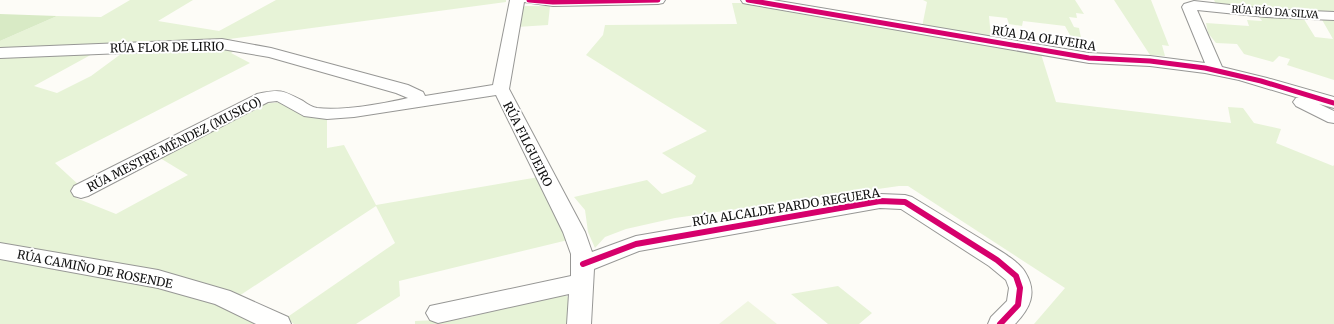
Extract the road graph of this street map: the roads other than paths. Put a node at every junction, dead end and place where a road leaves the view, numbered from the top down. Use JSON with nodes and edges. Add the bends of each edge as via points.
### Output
{"nodes":[{"id":1,"x":517,"y":0,"type":"edge"},
{"id":2,"x":529,"y":0,"type":"edge"},
{"id":3,"x":658,"y":0,"type":"edge"},
{"id":4,"x":748,"y":0,"type":"edge"},
{"id":5,"x":581,"y":1,"type":"edge"},
{"id":6,"x":1334,"y":16,"type":"edge"},
{"id":7,"x":0,"y":53,"type":"edge"},
{"id":8,"x":1216,"y":71,"type":"junction"},
{"id":9,"x":1265,"y":83,"type":"junction"},
{"id":10,"x":500,"y":89,"type":"junction"},
{"id":11,"x":416,"y":101,"type":"junction"},
{"id":12,"x":1334,"y":103,"type":"edge"},
{"id":13,"x":1334,"y":118,"type":"edge"},
{"id":14,"x":81,"y":190,"type":"dead end"},
{"id":15,"x":0,"y":251,"type":"edge"},
{"id":16,"x":582,"y":274,"type":"junction"},
{"id":17,"x":438,"y":312,"type":"dead end"},
{"id":18,"x":280,"y":324,"type":"edge"},
{"id":19,"x":579,"y":324,"type":"edge"},
{"id":20,"x":1000,"y":324,"type":"edge"}],
"edges":[{"from":1,"to":10,"type":"street","name":"RÚA FILGUEIRO"},
{"from":2,"to":5,"type":"street"},
{"from":3,"to":5,"type":"street"},
{"from":4,"to":8,"type":"street","name":"RÚA DA OLIVEIRA","via":[[1089,58],[1186,65]]},
{"from":6,"to":8,"type":"street","name":"RÚA RÍO DA SILVA","via":[[1266,13],[1194,5],[1189,7]]},
{"from":7,"to":11,"type":"street","name":"RÚA FLOR DE LIRIO","via":[[222,44],[271,53],[402,89],[417,96]]},
{"from":8,"to":9,"type":"street","name":"RÚA DA OLIVEIRA"},
{"from":9,"to":12,"type":"street","name":"RÚA DA OLIVEIRA"},
{"from":9,"to":13,"type":"street","name":"RÚA DA OLIVEIRA"},
{"from":10,"to":11,"type":"street","name":"RÚA MESTRE MÉNDEZ (MUSICO)"},
{"from":10,"to":16,"type":"street","name":"RÚA FILGUEIRO","via":[[574,232],[582,254]]},
{"from":11,"to":14,"type":"street","name":"RÚA MESTRE MÉNDEZ (MUSICO)","via":[[354,112],[326,114],[310,112],[279,95],[263,98]]},
{"from":15,"to":18,"type":"street","name":"RÚA CAMIÑO DE ROSENDE","via":[[158,279],[222,297]]},
{"from":16,"to":17,"type":"street"},
{"from":16,"to":19,"type":"street","name":"RÚA FILGUEIRO"},
{"from":16,"to":20,"type":"street","name":"RÚA ALCALDE PARDO REGUERA","via":[[636,244],[880,201],[906,202],[997,260],[1016,276],[1020,288],[1018,305]]}]}
